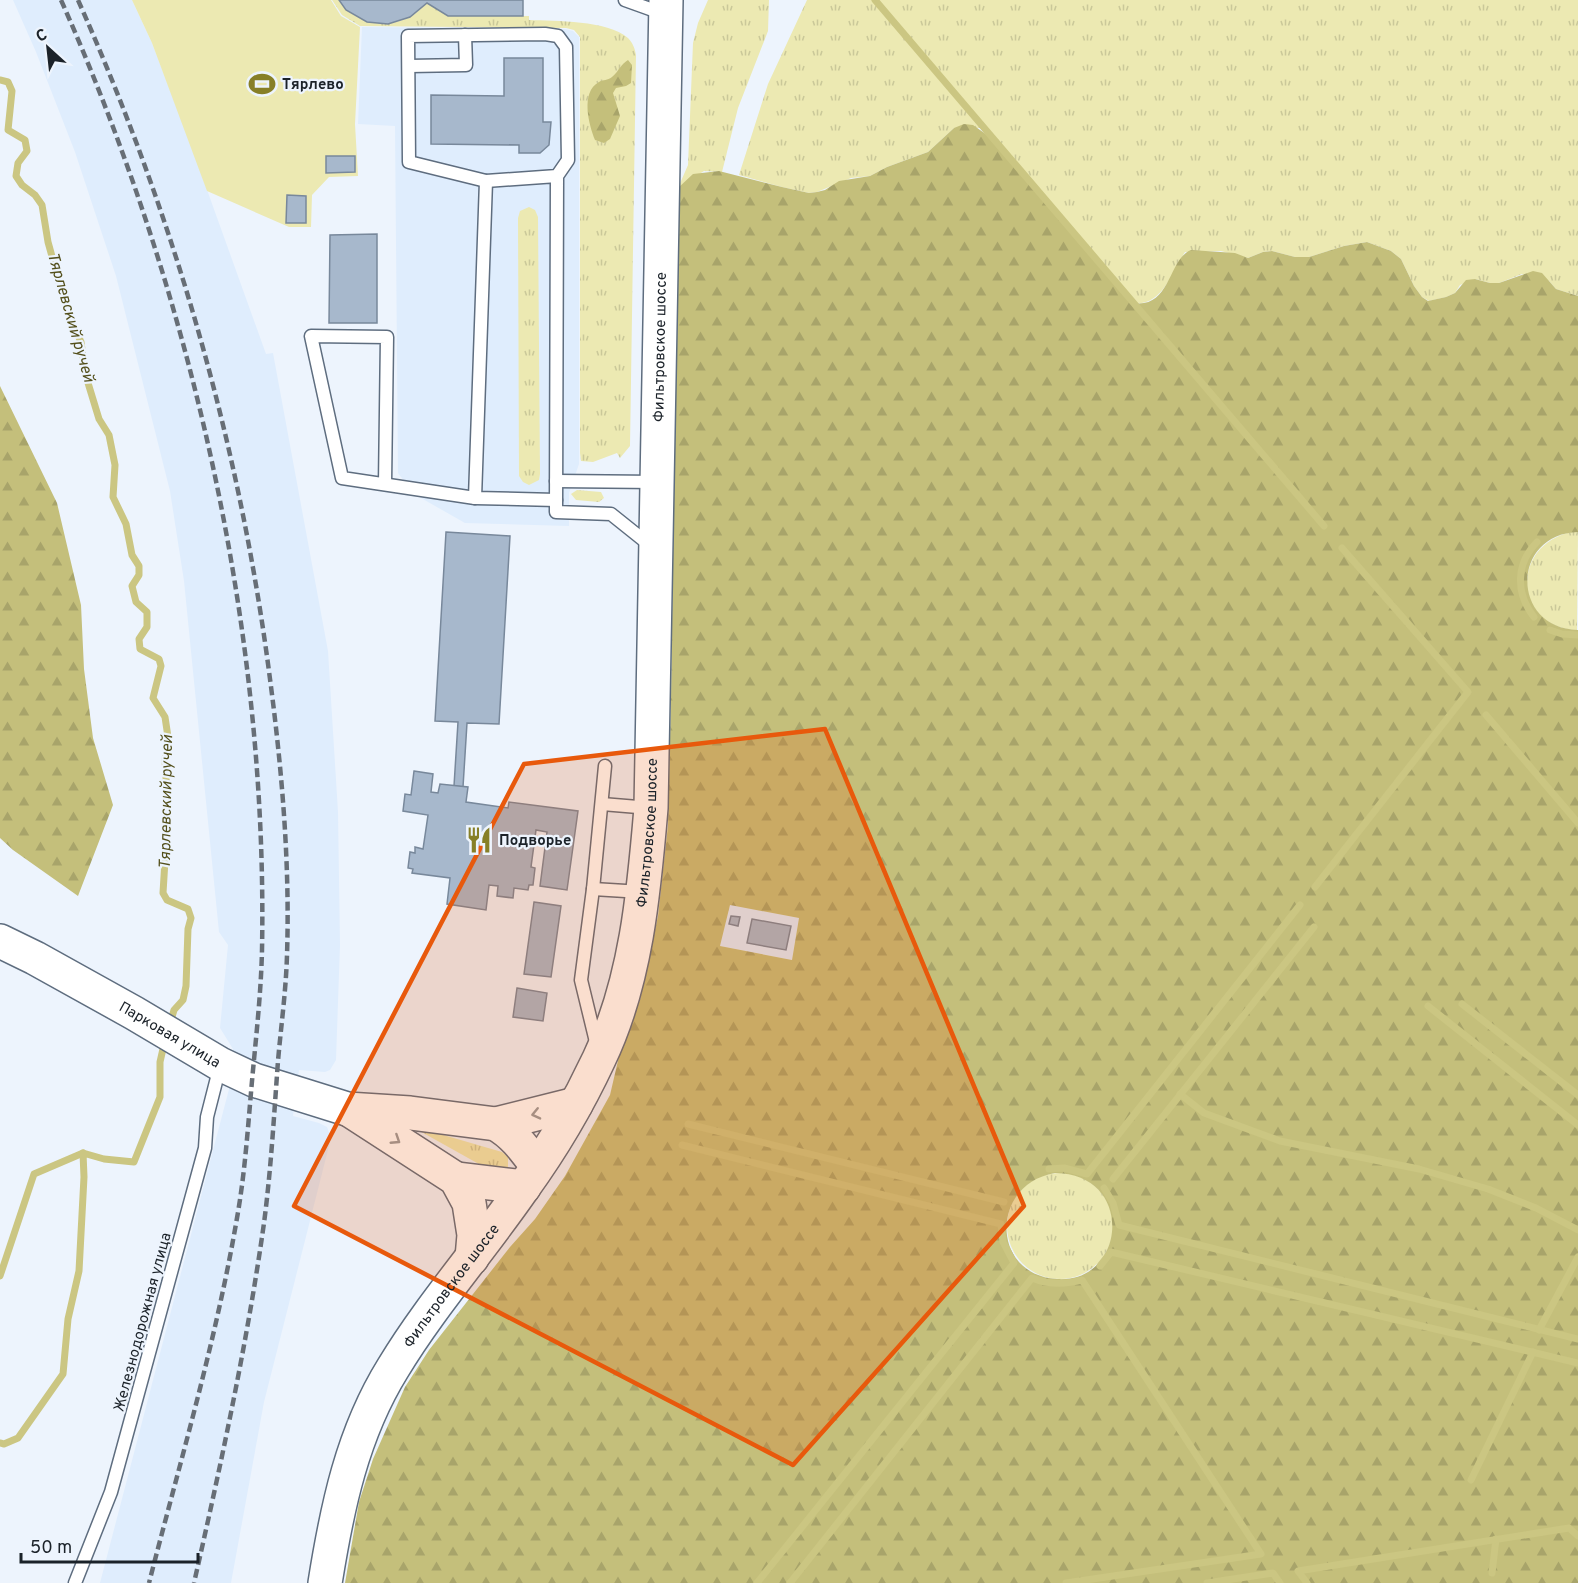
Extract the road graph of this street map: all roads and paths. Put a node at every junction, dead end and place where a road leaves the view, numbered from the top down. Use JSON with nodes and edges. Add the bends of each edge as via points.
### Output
{"nodes":[{"id":1,"x":625,"y":0,"type":"edge"},
{"id":2,"x":665,"y":7,"type":"edge"},
{"id":3,"x":465,"y":35,"type":"junction"},
{"id":4,"x":409,"y":66,"type":"junction"},
{"id":5,"x":557,"y":177,"type":"junction"},
{"id":6,"x":486,"y":181,"type":"junction"},
{"id":7,"x":556,"y":481,"type":"junction"},
{"id":8,"x":658,"y":482,"type":"junction"},
{"id":9,"x":385,"y":484,"type":"junction"},
{"id":10,"x":476,"y":498,"type":"junction"},
{"id":11,"x":556,"y":500,"type":"junction"},
{"id":12,"x":657,"y":551,"type":"junction"},
{"id":13,"x":605,"y":766,"type":"dead end"},
{"id":14,"x":602,"y":804,"type":"junction"},
{"id":15,"x":651,"y":808,"type":"junction"},
{"id":16,"x":593,"y":889,"type":"junction"},
{"id":17,"x":644,"y":892,"type":"junction"},
{"id":18,"x":0,"y":941,"type":"edge"},
{"id":19,"x":211,"y":1058,"type":"junction"},
{"id":20,"x":600,"y":1058,"type":"junction"},
{"id":21,"x":576,"y":1104,"type":"junction"},
{"id":22,"x":347,"y":1109,"type":"junction"},
{"id":23,"x":496,"y":1124,"type":"junction"},
{"id":24,"x":531,"y":1177,"type":"junction"},
{"id":25,"x":456,"y":1179,"type":"junction"},
{"id":26,"x":471,"y":1258,"type":"junction"},
{"id":27,"x":75,"y":1583,"type":"edge"},
{"id":28,"x":325,"y":1583,"type":"edge"}],
"edges":[{"from":1,"to":2,"type":"lane"},
{"from":2,"to":8,"type":"main road","name":"Фильтровское шоссе"},
{"from":3,"to":4,"type":"lane","via":[[466,64]]},
{"from":3,"to":4,"type":"lane","via":[[408,36]]},
{"from":3,"to":5,"type":"lane","via":[[545,34],[558,36],[566,47],[568,160]]},
{"from":4,"to":6,"type":"lane","via":[[409,162]]},
{"from":5,"to":6,"type":"lane"},
{"from":5,"to":7,"type":"lane"},
{"from":6,"to":10,"type":"lane"},
{"from":7,"to":8,"type":"lane"},
{"from":7,"to":11,"type":"lane"},
{"from":8,"to":12,"type":"main road","name":"Фильтровское шоссе"},
{"from":9,"to":9,"type":"lane","via":[[387,337],[311,336],[342,478]]},
{"from":9,"to":10,"type":"lane"},
{"from":10,"to":11,"type":"lane"},
{"from":11,"to":12,"type":"lane","via":[[556,512],[611,514]]},
{"from":12,"to":15,"type":"main road","name":"Фильтровское шоссе"},
{"from":13,"to":14,"type":"lane"},
{"from":14,"to":15,"type":"lane"},
{"from":14,"to":16,"type":"lane"},
{"from":15,"to":17,"type":"main road","name":"Фильтровское шоссе"},
{"from":16,"to":17,"type":"lane"},
{"from":16,"to":20,"type":"lane","via":[[581,980]]},
{"from":17,"to":20,"type":"main road","name":"Фильтровское шоссе","via":[[626,981]]},
{"from":18,"to":19,"type":"main road","name":"Парковая улица"},
{"from":19,"to":22,"type":"main road","name":"Парковая улица","via":[[254,1080]]},
{"from":19,"to":27,"type":"lane","name":"Железнодорожная улица","via":[[205,1148],[111,1492]]},
{"from":20,"to":21,"type":"main road","name":"Фильтровское шоссе"},
{"from":21,"to":23,"type":"main road","one_way":true},
{"from":21,"to":24,"type":"main road","name":"Фильтровское шоссе"},
{"from":22,"to":23,"type":"main road","name":"Парковая улица"},
{"from":22,"to":25,"type":"main road","name":"Парковая улица","one_way":true},
{"from":23,"to":24,"type":"main road","via":[[519,1143]]},
{"from":24,"to":25,"type":"main road"},
{"from":24,"to":26,"type":"main road","name":"Фильтровское шоссе"},
{"from":25,"to":26,"type":"main road","via":[[469,1203],[474,1235]]},
{"from":26,"to":28,"type":"main road","name":"Фильтровское шоссе","via":[[392,1369],[368,1418],[348,1466]]}]}
